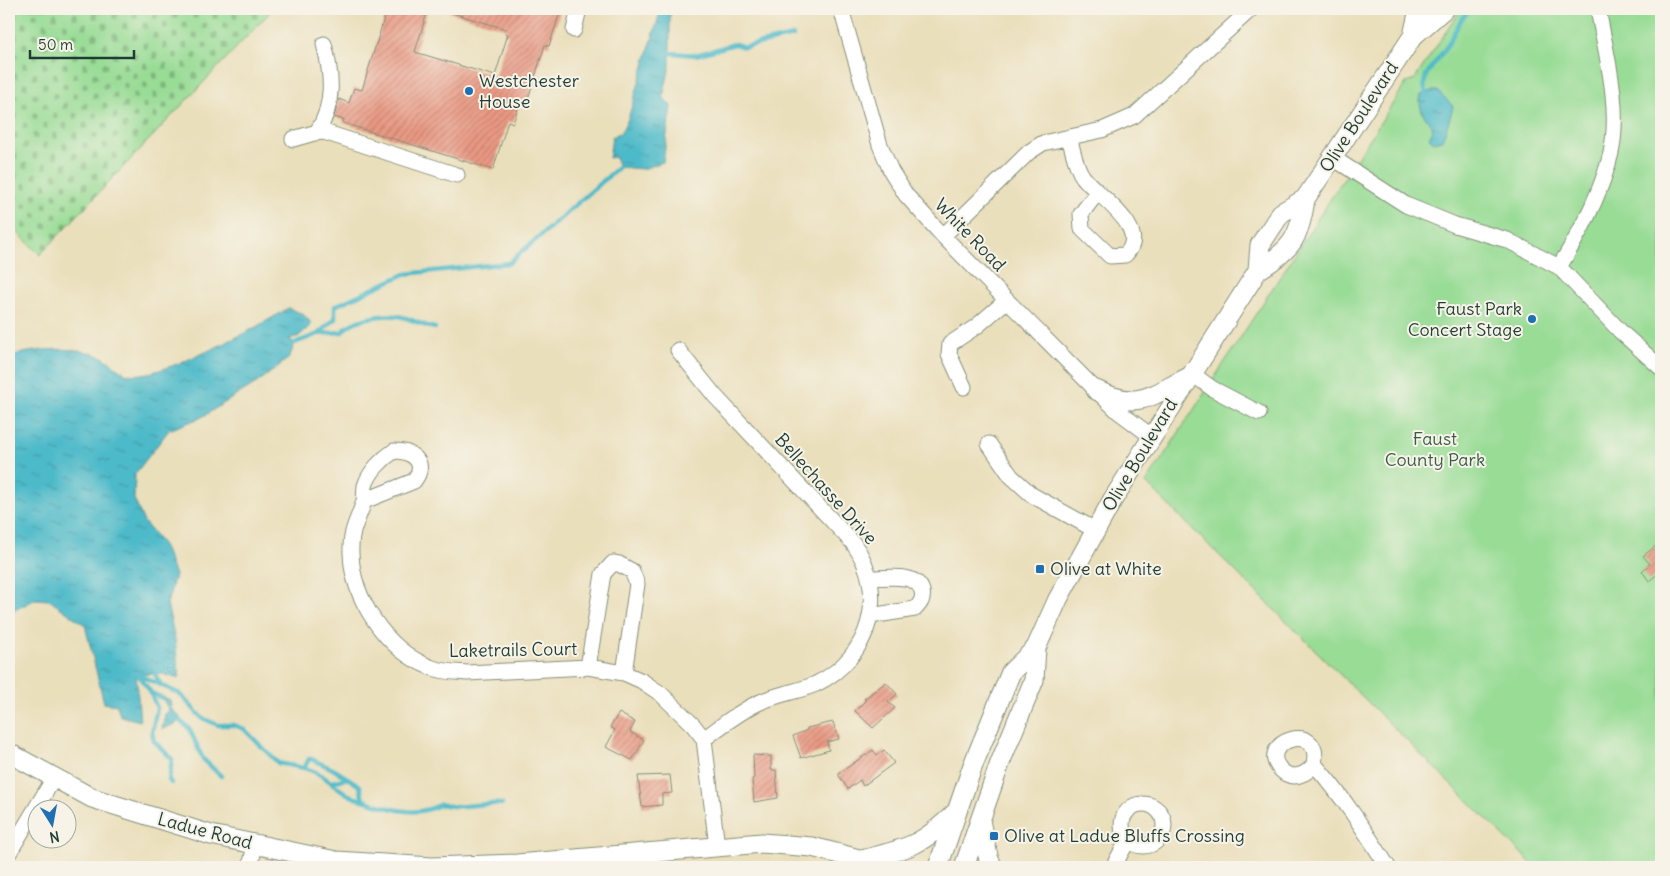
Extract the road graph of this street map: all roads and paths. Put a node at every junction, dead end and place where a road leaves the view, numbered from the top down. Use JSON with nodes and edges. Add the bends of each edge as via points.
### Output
{"nodes":[{"id":1,"x":579,"y":9,"type":"edge"},
{"id":2,"x":841,"y":9,"type":"edge"},
{"id":3,"x":1251,"y":9,"type":"edge"},
{"id":4,"x":1418,"y":9,"type":"edge"},
{"id":5,"x":1444,"y":9,"type":"edge"},
{"id":6,"x":1598,"y":9,"type":"edge"},
{"id":7,"x":574,"y":30,"type":"dead end"},
{"id":8,"x":1413,"y":36,"type":"junction"},
{"id":9,"x":324,"y":44,"type":"dead end"},
{"id":10,"x":316,"y":132,"type":"junction"},
{"id":11,"x":1069,"y":137,"type":"junction"},
{"id":12,"x":294,"y":139,"type":"dead end"},
{"id":13,"x":1333,"y":158,"type":"junction"},
{"id":14,"x":457,"y":176,"type":"dead end"},
{"id":15,"x":1097,"y":193,"type":"dead end"},
{"id":16,"x":943,"y":236,"type":"junction"},
{"id":17,"x":1559,"y":267,"type":"junction"},
{"id":18,"x":1007,"y":300,"type":"junction"},
{"id":19,"x":678,"y":350,"type":"dead end"},
{"id":20,"x":1661,"y":368,"type":"edge"},
{"id":21,"x":1189,"y":376,"type":"junction"},
{"id":22,"x":964,"y":386,"type":"dead end"},
{"id":23,"x":1096,"y":390,"type":"junction"},
{"id":24,"x":1259,"y":413,"type":"dead end"},
{"id":25,"x":1151,"y":436,"type":"junction"},
{"id":26,"x":989,"y":444,"type":"dead end"},
{"id":27,"x":364,"y":501,"type":"dead end"},
{"id":28,"x":1095,"y":530,"type":"junction"},
{"id":29,"x":870,"y":578,"type":"junction"},
{"id":30,"x":870,"y":616,"type":"junction"},
{"id":31,"x":1036,"y":648,"type":"junction"},
{"id":32,"x":588,"y":667,"type":"junction"},
{"id":33,"x":624,"y":673,"type":"junction"},
{"id":34,"x":704,"y":739,"type":"junction"},
{"id":35,"x":9,"y":753,"type":"edge"},
{"id":36,"x":1314,"y":764,"type":"dead end"},
{"id":37,"x":54,"y":778,"type":"junction"},
{"id":38,"x":957,"y":810,"type":"junction"},
{"id":39,"x":980,"y":818,"type":"junction"},
{"id":40,"x":1128,"y":840,"type":"dead end"},
{"id":41,"x":255,"y":846,"type":"junction"},
{"id":42,"x":717,"y":847,"type":"junction"},
{"id":43,"x":812,"y":847,"type":"junction"},
{"id":44,"x":9,"y":853,"type":"edge"},
{"id":45,"x":866,"y":860,"type":"junction"},
{"id":46,"x":518,"y":866,"type":"edge"},
{"id":47,"x":250,"y":867,"type":"edge"},
{"id":48,"x":846,"y":867,"type":"edge"},
{"id":49,"x":890,"y":867,"type":"edge"},
{"id":50,"x":938,"y":867,"type":"edge"},
{"id":51,"x":964,"y":867,"type":"edge"},
{"id":52,"x":994,"y":867,"type":"edge"},
{"id":53,"x":1113,"y":867,"type":"edge"},
{"id":54,"x":1388,"y":867,"type":"edge"}],
"edges":[{"from":1,"to":7,"type":"street"},
{"from":2,"to":16,"type":"street","name":"White Road","via":[[880,144],[891,171],[906,195]]},
{"from":3,"to":11,"type":"street","via":[[1134,116],[1102,130]]},
{"from":4,"to":8,"type":"main road","name":"Olive Boulevard"},
{"from":5,"to":8,"type":"main road","name":"Olive Boulevard"},
{"from":6,"to":17,"type":"street","via":[[1611,85],[1611,152],[1590,214]]},
{"from":8,"to":13,"type":"main road","name":"Olive Boulevard"},
{"from":9,"to":10,"type":"street","via":[[331,69],[332,90],[321,126]]},
{"from":10,"to":12,"type":"street"},
{"from":10,"to":14,"type":"street"},
{"from":11,"to":15,"type":"street","via":[[1082,176]]},
{"from":11,"to":16,"type":"street","via":[[1043,143],[1029,152]]},
{"from":13,"to":17,"type":"street","via":[[1406,206],[1507,240]]},
{"from":13,"to":21,"type":"main road","name":"Olive Boulevard","via":[[1305,199],[1301,227],[1282,256],[1258,270]]},
{"from":16,"to":18,"type":"street","name":"White Road"},
{"from":17,"to":20,"type":"street","via":[[1621,332]]},
{"from":18,"to":22,"type":"street","via":[[950,344],[948,354]]},
{"from":18,"to":23,"type":"street","name":"White Road"},
{"from":19,"to":29,"type":"street","name":"Bellechasse Drive","via":[[715,396],[853,543],[863,557]]},
{"from":21,"to":23,"type":"main road","via":[[1151,396],[1130,401],[1112,398]]},
{"from":21,"to":24,"type":"street"},
{"from":21,"to":25,"type":"main road","name":"Olive Boulevard"},
{"from":23,"to":25,"type":"street","name":"White Road"},
{"from":25,"to":28,"type":"main road","name":"Olive Boulevard"},
{"from":26,"to":28,"type":"street","via":[[1010,476],[1032,495]]},
{"from":27,"to":32,"type":"street","name":"Laketrails Court","via":[[352,535],[353,572],[367,610],[414,659],[439,669],[467,673]]},
{"from":28,"to":31,"type":"main road","name":"Olive Boulevard"},
{"from":29,"to":30,"type":"street","name":"Bellechasse Drive"},
{"from":29,"to":30,"type":"street","via":[[909,578],[919,585],[922,594],[915,609]]},
{"from":30,"to":34,"type":"street","name":"Bellechasse Drive","via":[[860,645],[831,675],[815,684],[756,704]]},
{"from":31,"to":38,"type":"main road","name":"Olive Boulevard","via":[[1011,672]]},
{"from":31,"to":39,"type":"main road","name":"Olive Boulevard","via":[[1034,680]]},
{"from":32,"to":33,"type":"street","name":"Laketrails Court"},
{"from":32,"to":33,"type":"street","name":"Laketrails Court","via":[[602,574],[613,563],[619,564],[632,571],[636,584]]},
{"from":33,"to":34,"type":"street","name":"Laketrails Court","via":[[662,694]]},
{"from":34,"to":42,"type":"street"},
{"from":35,"to":37,"type":"main road","name":"Ladue Road"},
{"from":36,"to":54,"type":"street"},
{"from":37,"to":41,"type":"main road","name":"Ladue Road","via":[[92,798]]},
{"from":37,"to":44,"type":"street"},
{"from":38,"to":45,"type":"main road","via":[[925,840]]},
{"from":38,"to":50,"type":"main road","name":"Olive Boulevard"},
{"from":39,"to":51,"type":"main road","name":"Olive Boulevard"},
{"from":39,"to":52,"type":"main road","via":[[988,860]]},
{"from":40,"to":53,"type":"street"},
{"from":41,"to":46,"type":"main road","name":"Ladue Road","via":[[336,861],[432,867]]},
{"from":41,"to":47,"type":"street"},
{"from":42,"to":43,"type":"main road","name":"Ladue Road","via":[[762,843]]},
{"from":42,"to":46,"type":"main road","name":"Ladue Road"},
{"from":43,"to":45,"type":"main road","name":"Ladue Road"},
{"from":43,"to":48,"type":"main road"},
{"from":45,"to":49,"type":"main road","name":"Ladue Road"}]}
